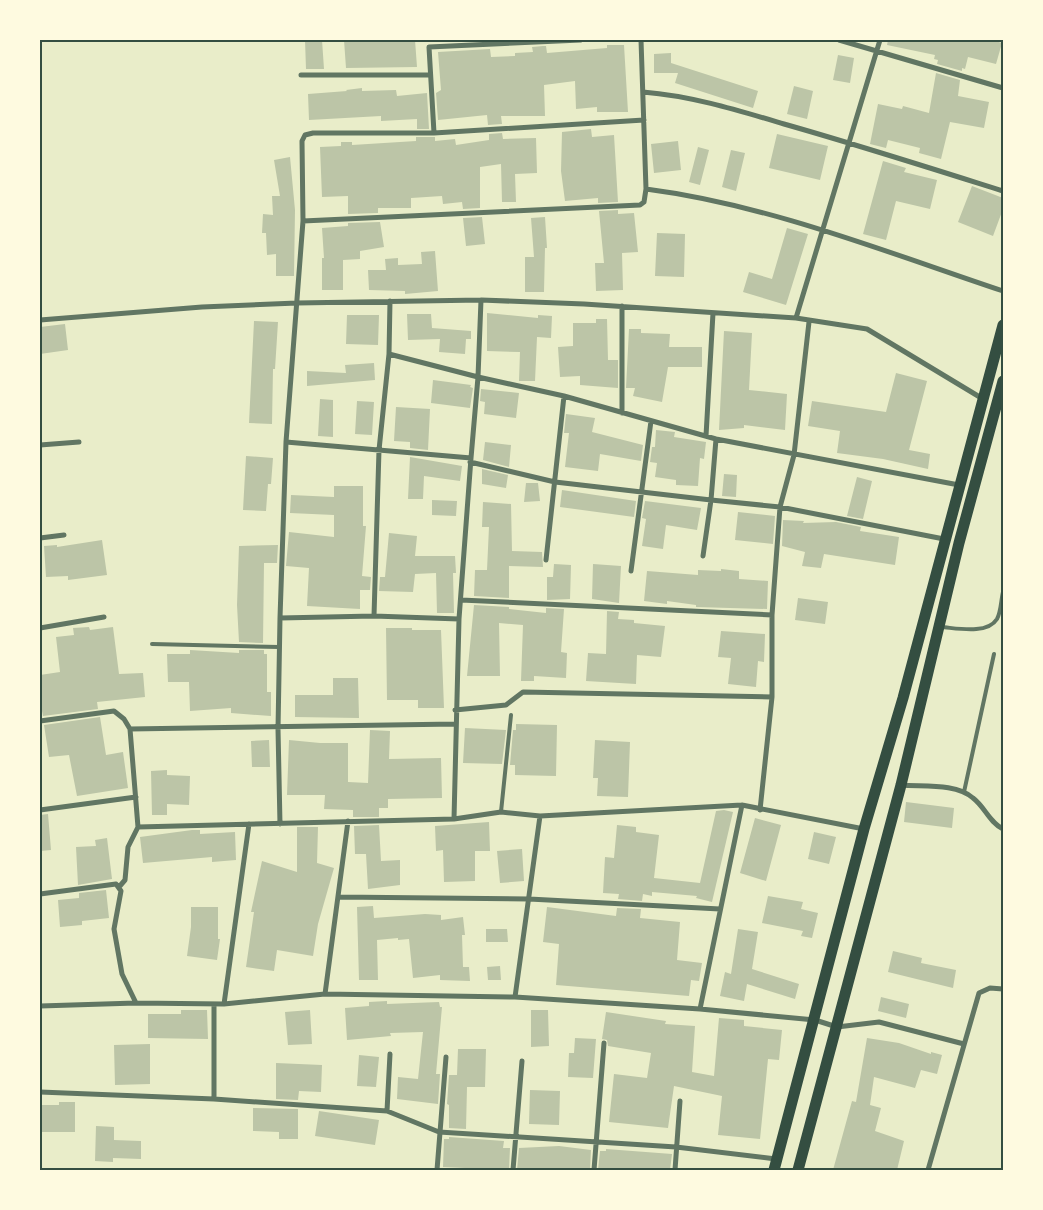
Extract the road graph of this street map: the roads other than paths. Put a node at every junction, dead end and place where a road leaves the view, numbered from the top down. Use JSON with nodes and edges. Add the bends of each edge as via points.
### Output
{"nodes":[{"id":1,"x":428,"y":40,"type":"edge"},
{"id":2,"x":581,"y":40,"type":"edge"},
{"id":3,"x":641,"y":40,"type":"edge"},
{"id":4,"x":839,"y":40,"type":"edge"},
{"id":5,"x":880,"y":40,"type":"edge"},
{"id":6,"x":429,"y":47,"type":"junction"},
{"id":7,"x":877,"y":51,"type":"junction"},
{"id":8,"x":301,"y":75,"type":"dead end"},
{"id":9,"x":429,"y":76,"type":"junction"},
{"id":10,"x":1003,"y":88,"type":"edge"},
{"id":11,"x":643,"y":92,"type":"junction"},
{"id":12,"x":644,"y":120,"type":"junction"},
{"id":13,"x":434,"y":133,"type":"junction"},
{"id":14,"x":849,"y":142,"type":"junction"},
{"id":15,"x":646,"y":189,"type":"junction"},
{"id":16,"x":1003,"y":191,"type":"edge"},
{"id":17,"x":303,"y":221,"type":"junction"},
{"id":18,"x":822,"y":231,"type":"junction"},
{"id":19,"x":1003,"y":291,"type":"edge"},
{"id":20,"x":481,"y":300,"type":"junction"},
{"id":21,"x":390,"y":301,"type":"junction"},
{"id":22,"x":297,"y":303,"type":"junction"},
{"id":23,"x":622,"y":306,"type":"junction"},
{"id":24,"x":713,"y":313,"type":"junction"},
{"id":25,"x":796,"y":318,"type":"junction"},
{"id":26,"x":40,"y":320,"type":"edge"},
{"id":27,"x":809,"y":322,"type":"junction"},
{"id":28,"x":1003,"y":325,"type":"edge"},
{"id":29,"x":389,"y":354,"type":"junction"},
{"id":30,"x":478,"y":377,"type":"junction"},
{"id":31,"x":1003,"y":381,"type":"edge"},
{"id":32,"x":564,"y":396,"type":"junction"},
{"id":33,"x":983,"y":400,"type":"junction"},
{"id":34,"x":999,"y":411,"type":"edge"},
{"id":35,"x":622,"y":413,"type":"junction"},
{"id":36,"x":651,"y":421,"type":"junction"},
{"id":37,"x":706,"y":436,"type":"junction"},
{"id":38,"x":716,"y":439,"type":"junction"},
{"id":39,"x":79,"y":442,"type":"dead end"},
{"id":40,"x":286,"y":442,"type":"junction"},
{"id":41,"x":40,"y":446,"type":"edge"},
{"id":42,"x":379,"y":450,"type":"junction"},
{"id":43,"x":794,"y":455,"type":"junction"},
{"id":44,"x":470,"y":460,"type":"junction"},
{"id":45,"x":555,"y":482,"type":"junction"},
{"id":46,"x":959,"y":485,"type":"junction"},
{"id":47,"x":642,"y":491,"type":"junction"},
{"id":48,"x":711,"y":500,"type":"junction"},
{"id":49,"x":780,"y":508,"type":"junction"},
{"id":50,"x":64,"y":535,"type":"dead end"},
{"id":51,"x":40,"y":538,"type":"edge"},
{"id":52,"x":944,"y":539,"type":"junction"},
{"id":53,"x":704,"y":556,"type":"dead end"},
{"id":54,"x":546,"y":560,"type":"dead end"},
{"id":55,"x":631,"y":571,"type":"dead end"},
{"id":56,"x":1003,"y":592,"type":"edge"},
{"id":57,"x":461,"y":600,"type":"junction"},
{"id":58,"x":772,"y":615,"type":"junction"},
{"id":59,"x":374,"y":616,"type":"junction"},
{"id":60,"x":104,"y":617,"type":"dead end"},
{"id":61,"x":280,"y":618,"type":"junction"},
{"id":62,"x":460,"y":619,"type":"junction"},
{"id":63,"x":939,"y":627,"type":"junction"},
{"id":64,"x":40,"y":628,"type":"edge"},
{"id":65,"x":152,"y":644,"type":"dead end"},
{"id":66,"x":279,"y":647,"type":"junction"},
{"id":67,"x":994,"y":654,"type":"dead end"},
{"id":68,"x":772,"y":697,"type":"junction"},
{"id":69,"x":455,"y":710,"type":"junction"},
{"id":70,"x":511,"y":715,"type":"dead end"},
{"id":71,"x":40,"y":722,"type":"edge"},
{"id":72,"x":456,"y":724,"type":"junction"},
{"id":73,"x":278,"y":728,"type":"junction"},
{"id":74,"x":130,"y":729,"type":"junction"},
{"id":75,"x":900,"y":785,"type":"junction"},
{"id":76,"x":964,"y":792,"type":"junction"},
{"id":77,"x":136,"y":796,"type":"junction"},
{"id":78,"x":742,"y":805,"type":"junction"},
{"id":79,"x":40,"y":810,"type":"edge"},
{"id":80,"x":760,"y":810,"type":"junction"},
{"id":81,"x":501,"y":812,"type":"junction"},
{"id":82,"x":540,"y":816,"type":"junction"},
{"id":83,"x":454,"y":819,"type":"junction"},
{"id":84,"x":348,"y":821,"type":"junction"},
{"id":85,"x":249,"y":824,"type":"junction"},
{"id":86,"x":280,"y":824,"type":"junction"},
{"id":87,"x":138,"y":827,"type":"junction"},
{"id":88,"x":864,"y":829,"type":"junction"},
{"id":89,"x":1003,"y":829,"type":"edge"},
{"id":90,"x":119,"y":886,"type":"junction"},
{"id":91,"x":40,"y":894,"type":"edge"},
{"id":92,"x":338,"y":897,"type":"junction"},
{"id":93,"x":529,"y":899,"type":"junction"},
{"id":94,"x":720,"y":909,"type":"junction"},
{"id":95,"x":1003,"y":989,"type":"edge"},
{"id":96,"x":325,"y":994,"type":"junction"},
{"id":97,"x":515,"y":997,"type":"junction"},
{"id":98,"x":136,"y":1003,"type":"junction"},
{"id":99,"x":214,"y":1004,"type":"junction"},
{"id":100,"x":224,"y":1004,"type":"junction"},
{"id":101,"x":40,"y":1006,"type":"edge"},
{"id":102,"x":700,"y":1009,"type":"junction"},
{"id":103,"x":815,"y":1020,"type":"junction"},
{"id":104,"x":837,"y":1027,"type":"junction"},
{"id":105,"x":604,"y":1043,"type":"dead end"},
{"id":106,"x":964,"y":1044,"type":"junction"},
{"id":107,"x":390,"y":1054,"type":"dead end"},
{"id":108,"x":446,"y":1057,"type":"dead end"},
{"id":109,"x":522,"y":1061,"type":"dead end"},
{"id":110,"x":40,"y":1092,"type":"edge"},
{"id":111,"x":214,"y":1100,"type":"junction"},
{"id":112,"x":680,"y":1101,"type":"dead end"},
{"id":113,"x":387,"y":1111,"type":"junction"},
{"id":114,"x":439,"y":1132,"type":"junction"},
{"id":115,"x":515,"y":1136,"type":"junction"},
{"id":116,"x":598,"y":1141,"type":"junction"},
{"id":117,"x":676,"y":1147,"type":"junction"},
{"id":118,"x":775,"y":1165,"type":"edge"},
{"id":119,"x":437,"y":1170,"type":"edge"},
{"id":120,"x":513,"y":1170,"type":"edge"},
{"id":121,"x":594,"y":1170,"type":"edge"},
{"id":122,"x":675,"y":1170,"type":"edge"},
{"id":123,"x":798,"y":1170,"type":"edge"},
{"id":124,"x":928,"y":1170,"type":"edge"}],
"edges":[{"from":1,"to":6,"type":"street"},
{"from":2,"to":6,"type":"street"},
{"from":3,"to":11,"type":"street"},
{"from":4,"to":7,"type":"street"},
{"from":5,"to":7,"type":"street"},
{"from":6,"to":9,"type":"street"},
{"from":7,"to":10,"type":"street"},
{"from":7,"to":14,"type":"street"},
{"from":8,"to":9,"type":"street"},
{"from":9,"to":13,"type":"street"},
{"from":11,"to":12,"type":"street"},
{"from":11,"to":14,"type":"street","via":[[679,94]]},
{"from":12,"to":13,"type":"street"},
{"from":12,"to":15,"type":"street"},
{"from":13,"to":17,"type":"street","via":[[305,135],[302,141]]},
{"from":14,"to":16,"type":"street"},
{"from":14,"to":18,"type":"street"},
{"from":15,"to":17,"type":"street","via":[[644,202],[640,205]]},
{"from":15,"to":18,"type":"street","via":[[697,196]]},
{"from":17,"to":22,"type":"street"},
{"from":18,"to":19,"type":"street"},
{"from":18,"to":25,"type":"street"},
{"from":20,"to":21,"type":"street"},
{"from":20,"to":23,"type":"street"},
{"from":20,"to":30,"type":"street"},
{"from":21,"to":22,"type":"street"},
{"from":21,"to":29,"type":"street"},
{"from":22,"to":26,"type":"street"},
{"from":22,"to":40,"type":"street"},
{"from":23,"to":24,"type":"street"},
{"from":23,"to":35,"type":"street"},
{"from":24,"to":25,"type":"street"},
{"from":24,"to":37,"type":"street"},
{"from":25,"to":27,"type":"street"},
{"from":27,"to":33,"type":"street","via":[[867,329]]},
{"from":27,"to":43,"type":"street"},
{"from":28,"to":33,"type":"main road"},
{"from":29,"to":30,"type":"street"},
{"from":29,"to":42,"type":"street"},
{"from":30,"to":32,"type":"street"},
{"from":30,"to":44,"type":"street"},
{"from":31,"to":34,"type":"main road"},
{"from":32,"to":35,"type":"street"},
{"from":32,"to":45,"type":"street"},
{"from":33,"to":46,"type":"main road"},
{"from":34,"to":63,"type":"main road"},
{"from":35,"to":36,"type":"street"},
{"from":36,"to":37,"type":"street"},
{"from":36,"to":47,"type":"street"},
{"from":37,"to":38,"type":"street"},
{"from":38,"to":43,"type":"street"},
{"from":38,"to":48,"type":"street"},
{"from":39,"to":41,"type":"street"},
{"from":40,"to":42,"type":"street"},
{"from":40,"to":61,"type":"street"},
{"from":42,"to":44,"type":"street"},
{"from":42,"to":59,"type":"street"},
{"from":43,"to":46,"type":"street"},
{"from":43,"to":49,"type":"street"},
{"from":44,"to":45,"type":"street"},
{"from":44,"to":57,"type":"street"},
{"from":45,"to":47,"type":"street"},
{"from":45,"to":54,"type":"street"},
{"from":46,"to":52,"type":"main road"},
{"from":47,"to":48,"type":"street"},
{"from":47,"to":55,"type":"street"},
{"from":48,"to":49,"type":"street"},
{"from":48,"to":53,"type":"street"},
{"from":49,"to":52,"type":"street"},
{"from":49,"to":58,"type":"street"},
{"from":50,"to":51,"type":"street"},
{"from":52,"to":88,"type":"main road","via":[[903,698]]},
{"from":56,"to":63,"type":"lane","via":[[997,620],[989,625],[981,629]]},
{"from":57,"to":58,"type":"street"},
{"from":57,"to":62,"type":"street"},
{"from":58,"to":68,"type":"street"},
{"from":59,"to":61,"type":"street"},
{"from":59,"to":62,"type":"street"},
{"from":60,"to":64,"type":"street"},
{"from":61,"to":66,"type":"street"},
{"from":62,"to":69,"type":"street"},
{"from":63,"to":75,"type":"main road"},
{"from":65,"to":66,"type":"lane"},
{"from":66,"to":73,"type":"street"},
{"from":67,"to":76,"type":"lane"},
{"from":68,"to":69,"type":"street","via":[[522,692],[506,705]]},
{"from":68,"to":80,"type":"street"},
{"from":69,"to":72,"type":"street"},
{"from":70,"to":81,"type":"lane"},
{"from":71,"to":74,"type":"street","via":[[114,711]]},
{"from":72,"to":73,"type":"street"},
{"from":72,"to":83,"type":"street"},
{"from":73,"to":74,"type":"street"},
{"from":73,"to":86,"type":"street"},
{"from":74,"to":77,"type":"street"},
{"from":75,"to":76,"type":"street"},
{"from":75,"to":104,"type":"main road"},
{"from":76,"to":89,"type":"street"},
{"from":77,"to":79,"type":"street"},
{"from":77,"to":87,"type":"street"},
{"from":78,"to":80,"type":"street"},
{"from":78,"to":82,"type":"street"},
{"from":78,"to":94,"type":"street"},
{"from":80,"to":88,"type":"street"},
{"from":81,"to":82,"type":"street"},
{"from":81,"to":83,"type":"street"},
{"from":82,"to":93,"type":"street"},
{"from":83,"to":84,"type":"street"},
{"from":84,"to":86,"type":"street"},
{"from":84,"to":92,"type":"street"},
{"from":85,"to":86,"type":"street"},
{"from":85,"to":87,"type":"street"},
{"from":85,"to":100,"type":"street"},
{"from":87,"to":90,"type":"street","via":[[128,848],[125,880]]},
{"from":88,"to":103,"type":"main road"},
{"from":90,"to":91,"type":"street"},
{"from":90,"to":98,"type":"street","via":[[121,891],[114,929],[122,974]]},
{"from":92,"to":93,"type":"street"},
{"from":92,"to":96,"type":"street"},
{"from":93,"to":94,"type":"street"},
{"from":93,"to":97,"type":"street"},
{"from":94,"to":102,"type":"street"},
{"from":95,"to":106,"type":"street","via":[[981,991]]},
{"from":96,"to":97,"type":"street"},
{"from":96,"to":100,"type":"street"},
{"from":97,"to":102,"type":"street"},
{"from":98,"to":99,"type":"street"},
{"from":98,"to":101,"type":"street"},
{"from":99,"to":100,"type":"street"},
{"from":99,"to":111,"type":"street"},
{"from":102,"to":103,"type":"street"},
{"from":103,"to":104,"type":"street"},
{"from":103,"to":118,"type":"main road"},
{"from":104,"to":106,"type":"street","via":[[880,1022]]},
{"from":104,"to":123,"type":"main road"},
{"from":105,"to":116,"type":"street"},
{"from":106,"to":124,"type":"street"},
{"from":107,"to":113,"type":"street"},
{"from":108,"to":114,"type":"street"},
{"from":109,"to":115,"type":"street"},
{"from":110,"to":111,"type":"street"},
{"from":111,"to":113,"type":"street"},
{"from":112,"to":117,"type":"street"},
{"from":113,"to":114,"type":"street"},
{"from":114,"to":115,"type":"street"},
{"from":114,"to":119,"type":"street"},
{"from":115,"to":116,"type":"street"},
{"from":115,"to":120,"type":"street"},
{"from":116,"to":117,"type":"street"},
{"from":116,"to":121,"type":"street"},
{"from":117,"to":118,"type":"street"},
{"from":117,"to":122,"type":"street"}]}
